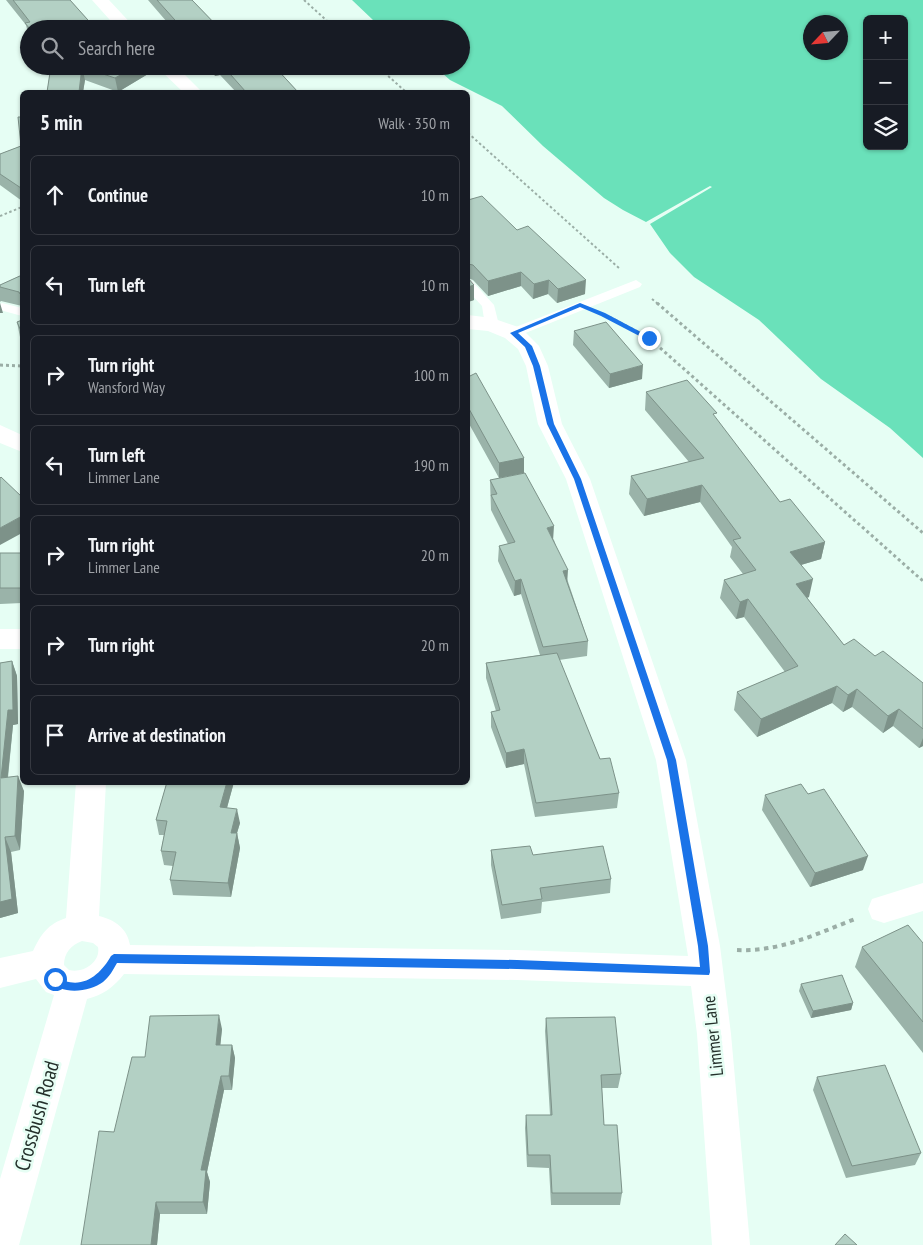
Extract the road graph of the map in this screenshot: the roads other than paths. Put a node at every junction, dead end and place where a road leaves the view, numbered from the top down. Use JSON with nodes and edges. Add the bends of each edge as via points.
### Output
{"nodes":[{"id":1,"x":100,"y":0,"type":"edge"},
{"id":2,"x":119,"y":20,"type":"edge"},
{"id":3,"x":167,"y":75,"type":"edge"},
{"id":4,"x":189,"y":90,"type":"edge"},
{"id":5,"x":636,"y":284,"type":"road end"},
{"id":6,"x":470,"y":286,"type":"edge"},
{"id":7,"x":2,"y":307,"type":"dead end"},
{"id":8,"x":20,"y":312,"type":"edge"},
{"id":9,"x":470,"y":322,"type":"edge"},
{"id":10,"x":503,"y":329,"type":"junction"},
{"id":11,"x":0,"y":433,"type":"edge"},
{"id":12,"x":20,"y":443,"type":"edge"},
{"id":13,"x":20,"y":639,"type":"edge"},
{"id":14,"x":0,"y":640,"type":"edge"},
{"id":15,"x":91,"y":785,"type":"edge"},
{"id":16,"x":923,"y":897,"type":"edge"},
{"id":17,"x":884,"y":909,"type":"road end"},
{"id":18,"x":82,"y":927,"type":"junction"},
{"id":19,"x":114,"y":959,"type":"junction"},
{"id":20,"x":704,"y":959,"type":"junction"},
{"id":21,"x":46,"y":962,"type":"junction"},
{"id":22,"x":0,"y":973,"type":"edge"},
{"id":23,"x":74,"y":986,"type":"junction"},
{"id":24,"x":0,"y":1245,"type":"edge"},
{"id":25,"x":731,"y":1245,"type":"edge"}],
"edges":[{"from":1,"to":2,"type":"street"},
{"from":3,"to":4,"type":"street"},
{"from":5,"to":10,"type":"lane"},
{"from":6,"to":10,"type":"lane","via":[[488,304]]},
{"from":7,"to":8,"type":"lane"},
{"from":9,"to":10,"type":"street"},
{"from":10,"to":20,"type":"street","name":"Limmer Lane","via":[[528,346],[537,366],[550,424],[578,479],[671,760]]},
{"from":11,"to":12,"type":"street"},
{"from":13,"to":14,"type":"street"},
{"from":15,"to":18,"type":"street"},
{"from":16,"to":17,"type":"street"},
{"from":18,"to":19,"type":"street","via":[[93,927],[110,936],[114,944]]},
{"from":18,"to":21,"type":"street","via":[[66,932],[53,943]]},
{"from":19,"to":20,"type":"street","via":[[517,965]]},
{"from":19,"to":23,"type":"street","via":[[98,980]]},
{"from":20,"to":25,"type":"street","name":"Limmer Lane","via":[[714,1034]]},
{"from":21,"to":22,"type":"street"},
{"from":21,"to":23,"type":"street","via":[[48,972],[55,979],[63,985]]},
{"from":23,"to":24,"type":"street","name":"Crossbush Road"}]}
